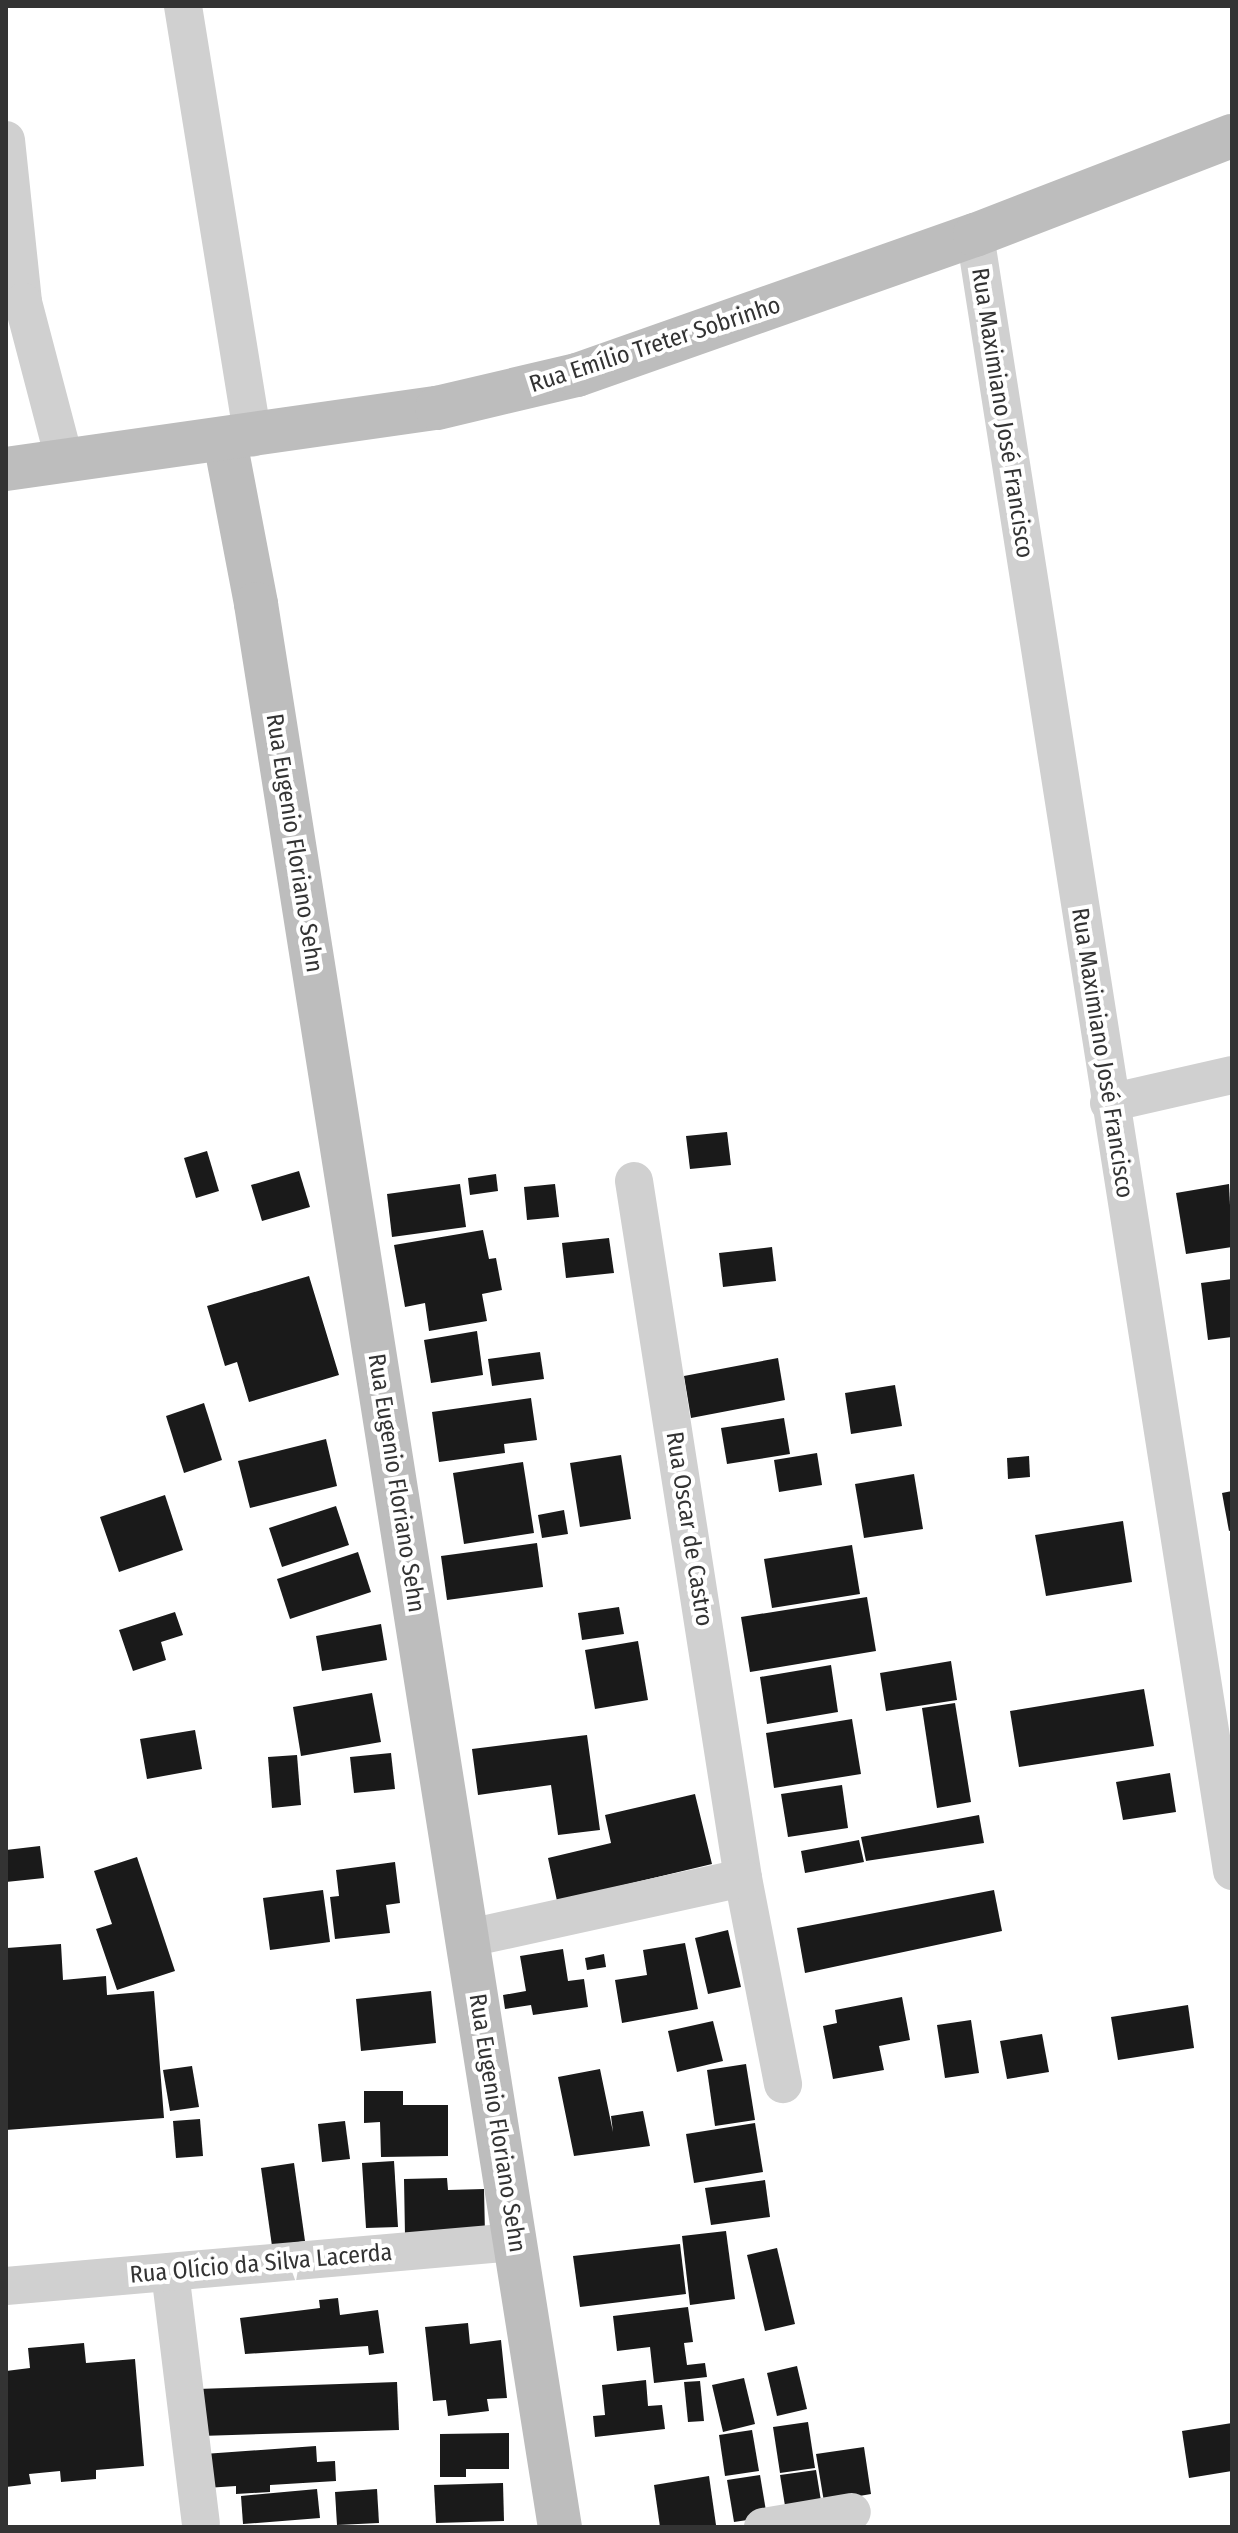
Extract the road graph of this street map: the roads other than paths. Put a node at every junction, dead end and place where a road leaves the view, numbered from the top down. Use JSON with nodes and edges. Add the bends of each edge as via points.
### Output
{"nodes":[{"id":1,"x":183,"y":6,"type":"edge"},
{"id":2,"x":1232,"y":136,"type":"edge"},
{"id":3,"x":6,"y":140,"type":"edge"},
{"id":4,"x":975,"y":235,"type":"junction"},
{"id":5,"x":239,"y":439,"type":"junction"},
{"id":6,"x":65,"y":462,"type":"junction"},
{"id":7,"x":6,"y":469,"type":"edge"},
{"id":8,"x":1232,"y":1075,"type":"edge"},
{"id":9,"x":1109,"y":1103,"type":"junction"},
{"id":10,"x":634,"y":1181,"type":"dead end"},
{"id":11,"x":1232,"y":1871,"type":"edge"},
{"id":12,"x":743,"y":1878,"type":"junction"},
{"id":13,"x":469,"y":1938,"type":"junction"},
{"id":14,"x":783,"y":2084,"type":"dead end"},
{"id":15,"x":515,"y":2242,"type":"junction"},
{"id":16,"x":170,"y":2272,"type":"junction"},
{"id":17,"x":6,"y":2286,"type":"edge"},
{"id":18,"x":852,"y":2512,"type":"dead end"},
{"id":19,"x":201,"y":2523,"type":"dead end"},
{"id":20,"x":560,"y":2527,"type":"edge"},
{"id":21,"x":763,"y":2527,"type":"edge"}],
"edges":[{"from":1,"to":5,"type":"street"},
{"from":2,"to":4,"type":"street","name":"Rua Emílio Treter Sobrinho"},
{"from":3,"to":6,"type":"street","via":[[23,302]]},
{"from":4,"to":5,"type":"street","name":"Rua Emílio Treter Sobrinho","via":[[577,375],[437,408]]},
{"from":4,"to":9,"type":"street","name":"Rua Maximiano José Francisco"},
{"from":5,"to":6,"type":"street","name":"Rua Emílio Treter Sobrinho"},
{"from":5,"to":13,"type":"street","name":"Rua Eugenio Floriano Sehn","via":[[256,604]]},
{"from":6,"to":7,"type":"street","name":"Rua Emílio Treter Sobrinho"},
{"from":8,"to":9,"type":"street"},
{"from":9,"to":11,"type":"street","name":"Rua Maximiano José Francisco"},
{"from":10,"to":12,"type":"street","name":"Rua Oscar de Castro"},
{"from":12,"to":13,"type":"street"},
{"from":12,"to":14,"type":"street","name":"Rua Oscar de Castro"},
{"from":13,"to":15,"type":"street","name":"Rua Eugenio Floriano Sehn"},
{"from":15,"to":16,"type":"street","name":"Rua Olício da Silva Lacerda"},
{"from":15,"to":20,"type":"street","name":"Rua Eugenio Floriano Sehn"},
{"from":16,"to":17,"type":"street","name":"Rua Olício da Silva Lacerda"},
{"from":16,"to":19,"type":"street"},
{"from":18,"to":21,"type":"street"}]}
